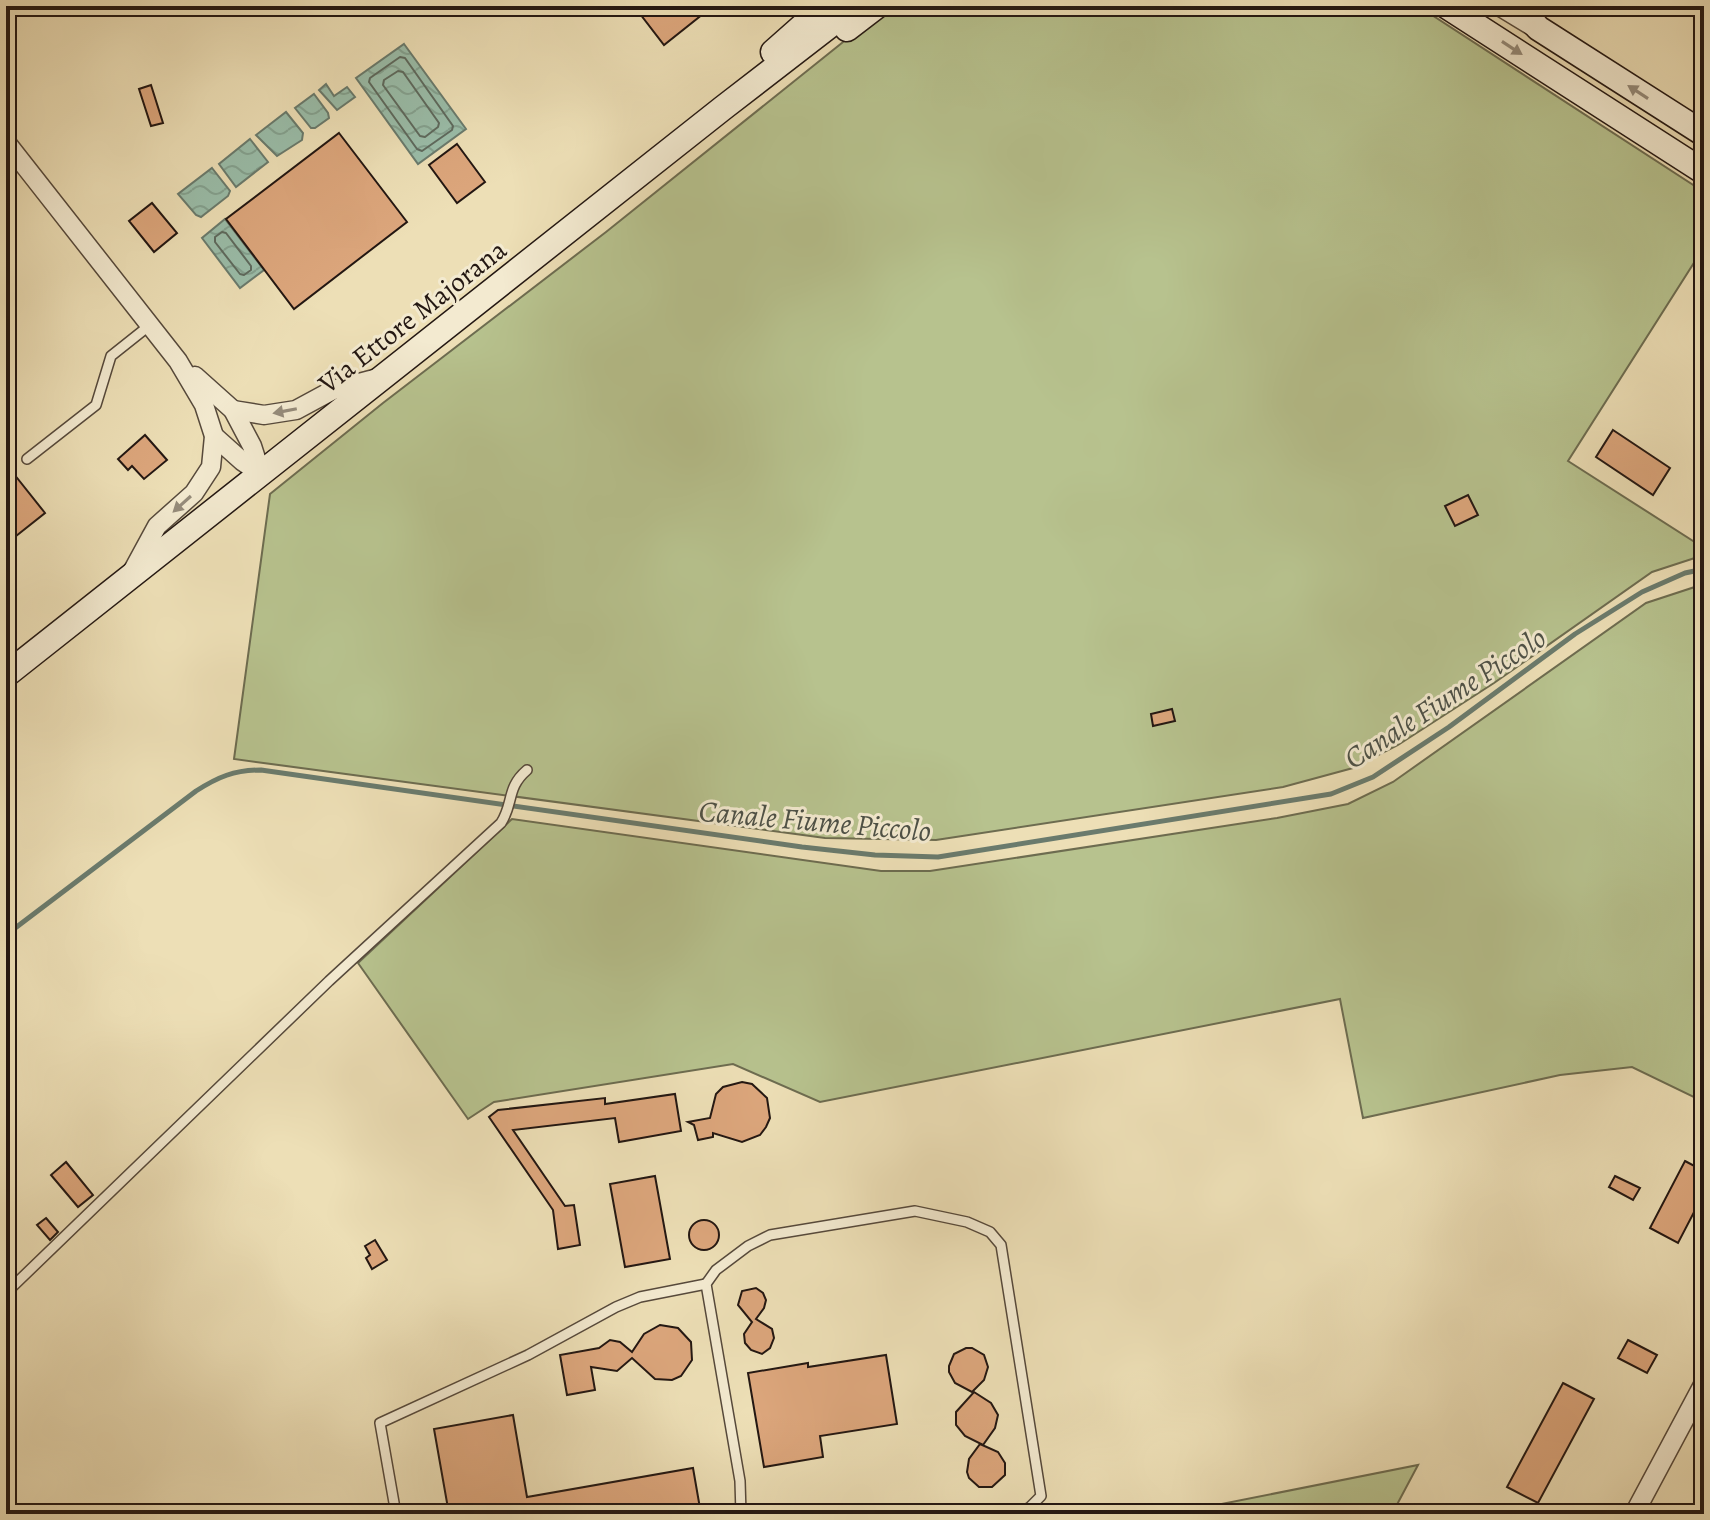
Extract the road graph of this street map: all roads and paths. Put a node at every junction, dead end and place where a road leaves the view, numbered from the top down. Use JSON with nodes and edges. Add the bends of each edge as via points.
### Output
{"nodes":[{"id":1,"x":825,"y":6,"type":"edge"},
{"id":2,"x":855,"y":6,"type":"edge"},
{"id":3,"x":877,"y":6,"type":"edge"},
{"id":4,"x":1446,"y":6,"type":"edge"},
{"id":5,"x":1503,"y":6,"type":"edge"},
{"id":6,"x":1520,"y":6,"type":"edge"},
{"id":7,"x":1672,"y":6,"type":"edge"},
{"id":8,"x":1686,"y":6,"type":"edge"},
{"id":9,"x":1538,"y":28,"type":"junction"},
{"id":10,"x":723,"y":108,"type":"junction"},
{"id":11,"x":1704,"y":134,"type":"edge"},
{"id":12,"x":6,"y":142,"type":"edge"},
{"id":13,"x":1704,"y":172,"type":"edge"},
{"id":14,"x":150,"y":325,"type":"junction"},
{"id":15,"x":178,"y":361,"type":"junction"},
{"id":16,"x":384,"y":377,"type":"junction"},
{"id":17,"x":233,"y":410,"type":"junction"},
{"id":18,"x":214,"y":436,"type":"junction"},
{"id":19,"x":27,"y":459,"type":"dead end"},
{"id":20,"x":261,"y":474,"type":"junction"},
{"id":21,"x":129,"y":578,"type":"junction"},
{"id":22,"x":6,"y":675,"type":"edge"},
{"id":23,"x":527,"y":770,"type":"dead end"},
{"id":24,"x":706,"y":1284,"type":"junction"},
{"id":25,"x":6,"y":1293,"type":"edge"},
{"id":26,"x":1704,"y":1383,"type":"edge"},
{"id":27,"x":396,"y":1514,"type":"edge"},
{"id":28,"x":741,"y":1514,"type":"edge"},
{"id":29,"x":1007,"y":1514,"type":"edge"},
{"id":30,"x":1634,"y":1514,"type":"edge"}],
"edges":[{"from":1,"to":10,"type":"main road","via":[[780,44]]},
{"from":2,"to":10,"type":"main road","name":"Via Ettore Majorana"},
{"from":3,"to":10,"type":"main road","via":[[808,58]]},
{"from":4,"to":13,"type":"main road","one_way":true},
{"from":5,"to":9,"type":"street"},
{"from":6,"to":9,"type":"main road"},
{"from":7,"to":8,"type":"street"},
{"from":11,"to":9,"type":"main road","one_way":true},
{"from":10,"to":16,"type":"main road","name":"Via Ettore Majorana"},
{"from":12,"to":14,"type":"street"},
{"from":14,"to":15,"type":"street"},
{"from":14,"to":19,"type":"lane","via":[[111,356],[96,405]]},
{"from":15,"to":17,"type":"street"},
{"from":15,"to":18,"type":"street","via":[[204,405]]},
{"from":16,"to":17,"type":"street","one_way":true,"via":[[333,390],[296,410],[264,415]]},
{"from":16,"to":20,"type":"main road","name":"Via Ettore Majorana"},
{"from":17,"to":20,"type":"street"},
{"from":18,"to":20,"type":"street"},
{"from":18,"to":21,"type":"street","one_way":true,"via":[[211,467],[194,493],[157,526]]},
{"from":20,"to":21,"type":"main road","name":"Via Ettore Majorana"},
{"from":21,"to":22,"type":"main road","name":"Via Ettore Majorana"},
{"from":23,"to":25,"type":"lane","via":[[515,780],[501,823]]},
{"from":24,"to":27,"type":"lane","via":[[616,1307],[528,1355],[380,1423]]},
{"from":24,"to":28,"type":"lane"},
{"from":24,"to":29,"type":"lane","via":[[716,1270],[770,1235],[915,1211],[990,1232],[1001,1245],[1041,1496],[1029,1508]]},
{"from":26,"to":30,"type":"street"}]}
